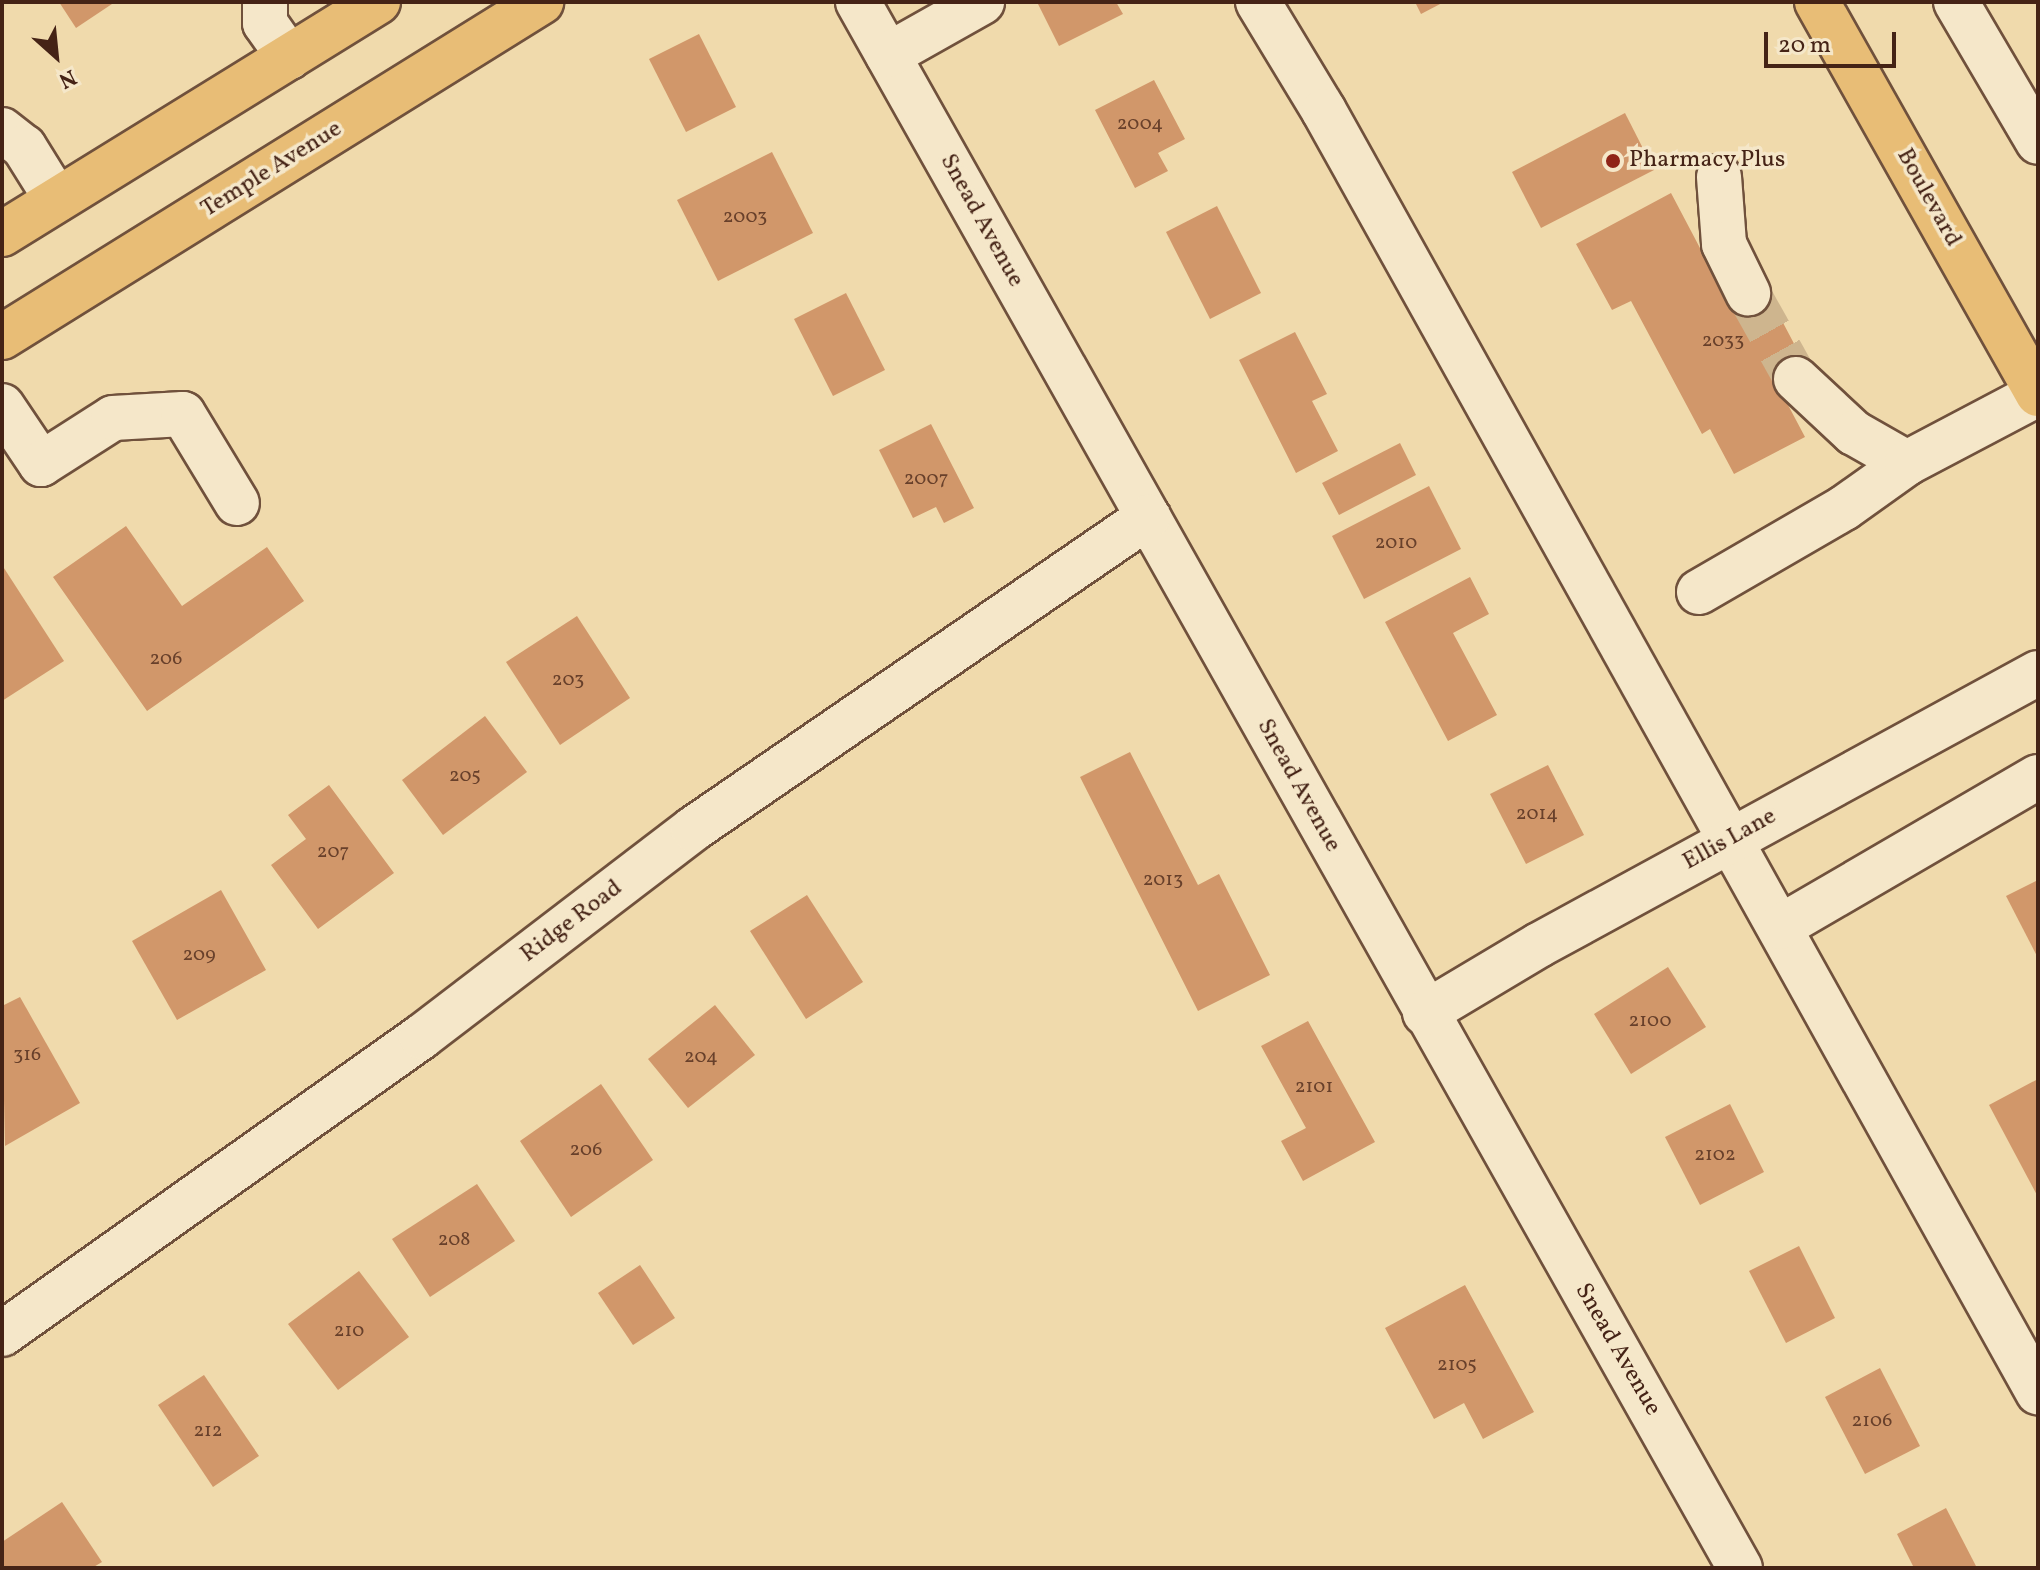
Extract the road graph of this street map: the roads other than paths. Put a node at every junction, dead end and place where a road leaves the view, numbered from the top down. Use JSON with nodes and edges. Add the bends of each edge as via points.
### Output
{"nodes":[{"id":1,"x":265,"y":2,"type":"edge"},
{"id":2,"x":378,"y":2,"type":"edge"},
{"id":3,"x":541,"y":2,"type":"edge"},
{"id":4,"x":858,"y":2,"type":"edge"},
{"id":5,"x":982,"y":2,"type":"edge"},
{"id":6,"x":1258,"y":2,"type":"edge"},
{"id":7,"x":1817,"y":2,"type":"edge"},
{"id":8,"x":1956,"y":2,"type":"edge"},
{"id":9,"x":888,"y":55,"type":"junction"},
{"id":10,"x":289,"y":57,"type":"junction"},
{"id":11,"x":2,"y":130,"type":"edge"},
{"id":12,"x":2038,"y":142,"type":"edge"},
{"id":13,"x":1719,"y":177,"type":"dead end"},
{"id":14,"x":57,"y":200,"type":"junction"},
{"id":15,"x":2,"y":234,"type":"edge"},
{"id":16,"x":1748,"y":293,"type":"tunnel mouth"},
{"id":17,"x":2,"y":337,"type":"edge"},
{"id":18,"x":1796,"y":379,"type":"tunnel mouth"},
{"id":19,"x":2038,"y":394,"type":"edge"},
{"id":20,"x":2,"y":406,"type":"edge"},
{"id":21,"x":1907,"y":463,"type":"junction"},
{"id":22,"x":237,"y":503,"type":"dead end"},
{"id":23,"x":1148,"y":517,"type":"junction"},
{"id":24,"x":1699,"y":592,"type":"dead end"},
{"id":25,"x":2038,"y":673,"type":"edge"},
{"id":26,"x":2038,"y":777,"type":"edge"},
{"id":27,"x":1733,"y":839,"type":"junction"},
{"id":28,"x":1780,"y":927,"type":"junction"},
{"id":29,"x":1425,"y":1013,"type":"junction"},
{"id":30,"x":10,"y":1318,"type":"edge"},
{"id":31,"x":2038,"y":1392,"type":"edge"},
{"id":32,"x":1740,"y":1568,"type":"edge"}],
"edges":[{"from":1,"to":10,"type":"street","via":[[265,23]]},
{"from":2,"to":10,"type":"main road"},
{"from":3,"to":17,"type":"main road","name":"Temple Avenue"},
{"from":4,"to":9,"type":"street","name":"Snead Avenue"},
{"from":5,"to":9,"type":"street"},
{"from":6,"to":27,"type":"street"},
{"from":7,"to":19,"type":"main road","name":"Boulevard"},
{"from":8,"to":12,"type":"street"},
{"from":9,"to":23,"type":"street","name":"Snead Avenue"},
{"from":10,"to":14,"type":"main road"},
{"from":11,"to":14,"type":"street","via":[[24,147]]},
{"from":13,"to":16,"type":"street","via":[[1724,244]]},
{"from":14,"to":15,"type":"main road"},
{"from":18,"to":21,"type":"street","via":[[1854,433]]},
{"from":19,"to":21,"type":"street"},
{"from":20,"to":22,"type":"street","via":[[41,464],[113,418],[183,414]]},
{"from":21,"to":24,"type":"street","via":[[1844,508]]},
{"from":23,"to":29,"type":"street","name":"Snead Avenue"},
{"from":23,"to":30,"type":"street","name":"Ridge Road","via":[[693,829],[421,1037]]},
{"from":25,"to":27,"type":"street","name":"Ellis Lane"},
{"from":26,"to":28,"type":"street"},
{"from":27,"to":28,"type":"street"},
{"from":27,"to":29,"type":"street","name":"Ellis Lane"},
{"from":28,"to":31,"type":"street"},
{"from":29,"to":32,"type":"street","name":"Snead Avenue"}]}
